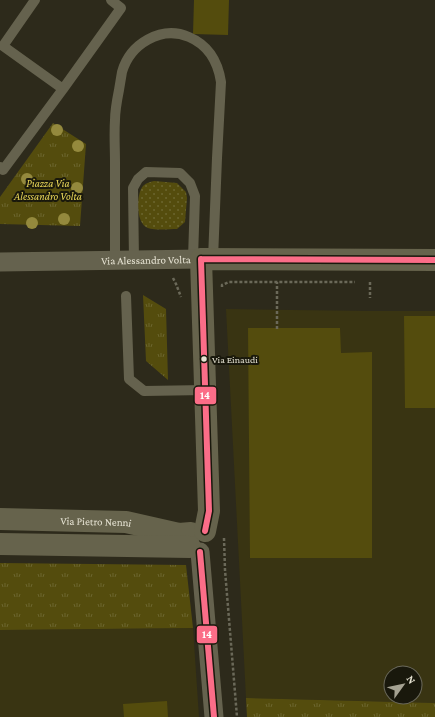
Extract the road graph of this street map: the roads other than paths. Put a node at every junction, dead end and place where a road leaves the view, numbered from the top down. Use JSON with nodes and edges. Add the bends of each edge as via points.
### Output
{"nodes":[{"id":1,"x":35,"y":0,"type":"edge"},
{"id":2,"x":111,"y":0,"type":"edge"},
{"id":3,"x":1,"y":48,"type":"edge"},
{"id":4,"x":63,"y":89,"type":"junction"},
{"id":5,"x":0,"y":167,"type":"edge"},
{"id":6,"x":202,"y":259,"type":"junction"},
{"id":7,"x":115,"y":260,"type":"junction"},
{"id":8,"x":134,"y":260,"type":"junction"},
{"id":9,"x":435,"y":260,"type":"edge"},
{"id":10,"x":0,"y":262,"type":"edge"},
{"id":11,"x":126,"y":296,"type":"dead end"},
{"id":12,"x":205,"y":390,"type":"junction"},
{"id":13,"x":0,"y":519,"type":"edge"},
{"id":14,"x":196,"y":541,"type":"junction"},
{"id":15,"x":0,"y":544,"type":"edge"},
{"id":16,"x":214,"y":717,"type":"edge"}],
"edges":[{"from":1,"to":3,"type":"lane"},
{"from":2,"to":4,"type":"lane","via":[[121,8]]},
{"from":3,"to":4,"type":"lane"},
{"from":4,"to":5,"type":"lane","via":[[4,170]]},
{"from":6,"to":7,"type":"lane","via":[[217,158],[220,75],[216,61],[198,41],[188,36],[162,34],[138,46],[122,71],[115,119]]},
{"from":6,"to":8,"type":"street","name":"Via Alessandro Volta"},
{"from":6,"to":8,"type":"lane","via":[[195,196],[190,183],[180,173],[146,172],[133,188]]},
{"from":6,"to":9,"type":"street","name":"Via Alessandro Volta"},
{"from":6,"to":12,"type":"street"},
{"from":7,"to":8,"type":"street","name":"Via Alessandro Volta"},
{"from":7,"to":10,"type":"street","name":"Via Alessandro Volta"},
{"from":11,"to":12,"type":"lane","via":[[129,379],[144,392]]},
{"from":12,"to":14,"type":"street","via":[[209,511]]},
{"from":13,"to":14,"type":"street","name":"Via Pietro Nenni","via":[[126,522],[179,534]]},
{"from":14,"to":15,"type":"street","name":"Via Pietro Nenni"},
{"from":14,"to":16,"type":"street"}]}
